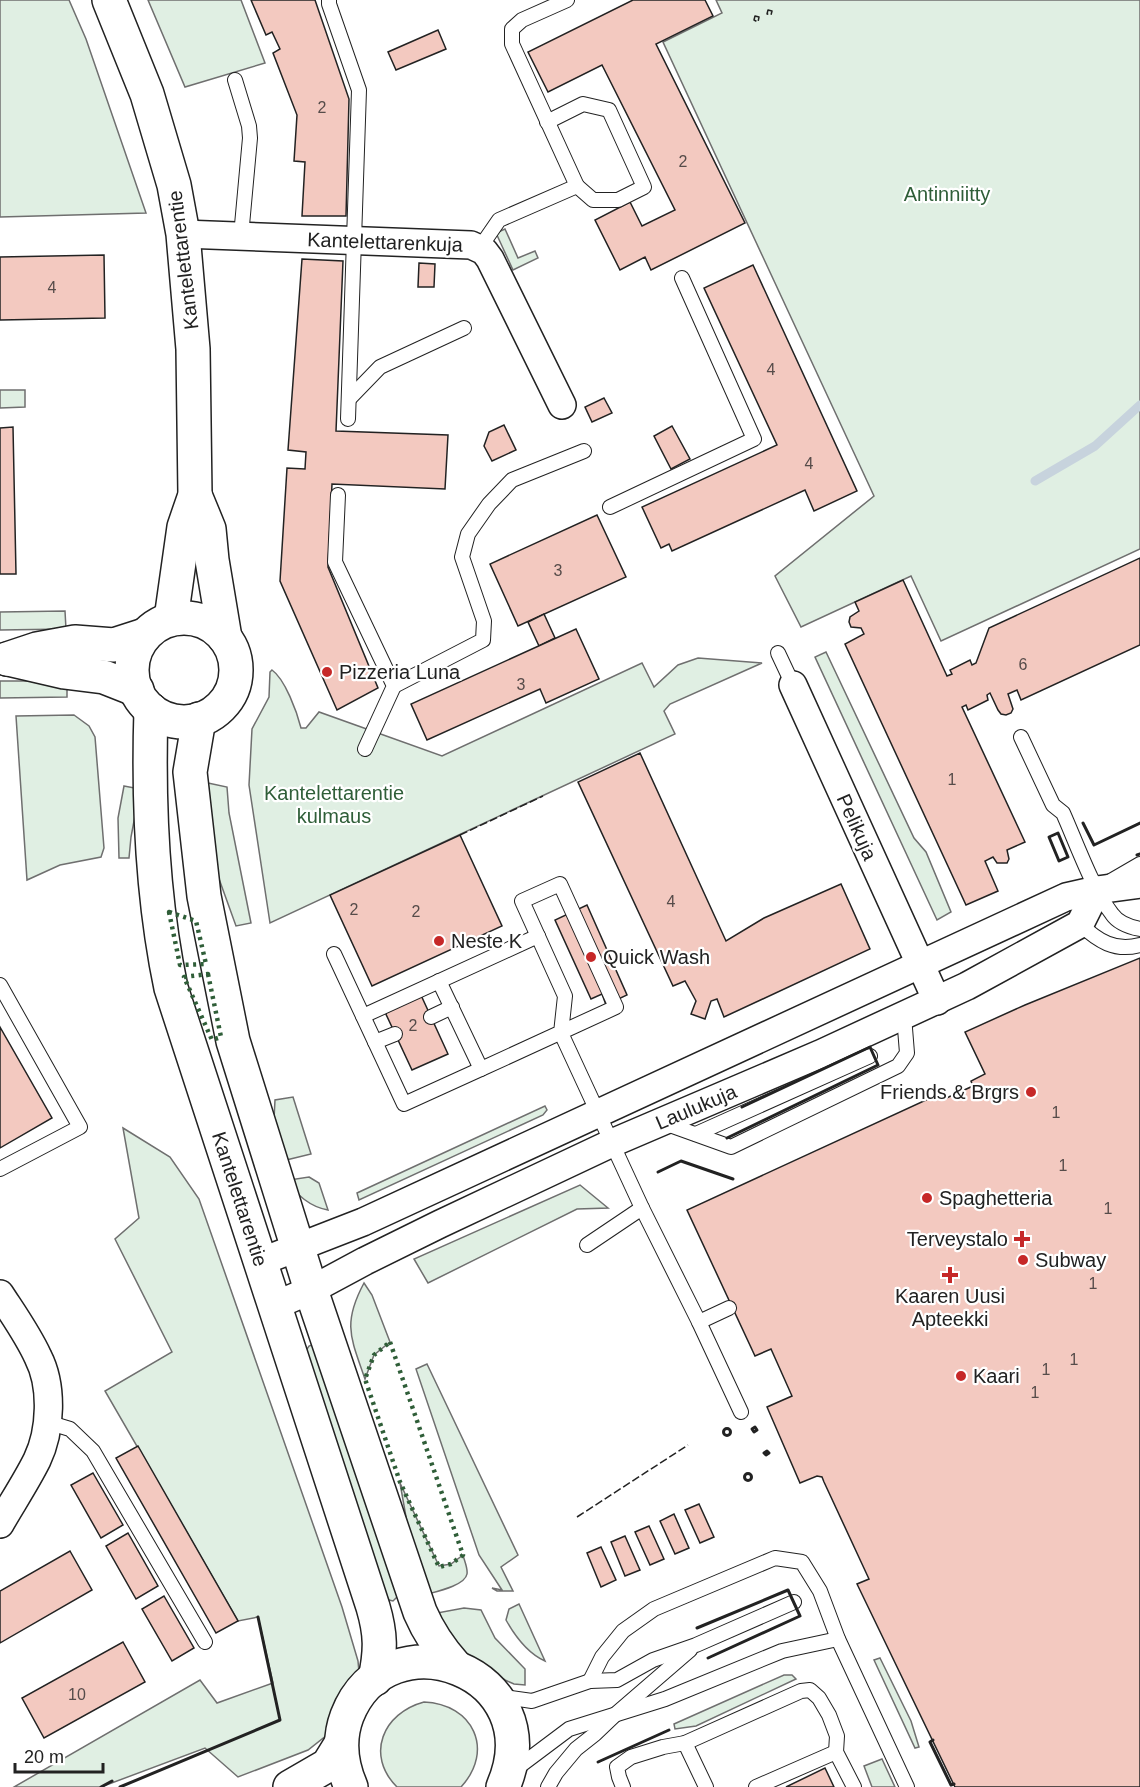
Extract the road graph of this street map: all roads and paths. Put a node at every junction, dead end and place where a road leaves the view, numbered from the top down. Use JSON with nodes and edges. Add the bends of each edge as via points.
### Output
{"nodes":[{"id":1,"x":109,"y":0,"type":"edge"},
{"id":2,"x":329,"y":0,"type":"edge"},
{"id":3,"x":567,"y":0,"type":"edge"},
{"id":4,"x":235,"y":80,"type":"dead end"},
{"id":5,"x":548,"y":122,"type":"junction"},
{"id":6,"x":577,"y":186,"type":"junction"},
{"id":7,"x":183,"y":234,"type":"junction"},
{"id":8,"x":241,"y":236,"type":"junction"},
{"id":9,"x":354,"y":241,"type":"junction"},
{"id":10,"x":478,"y":249,"type":"junction"},
{"id":11,"x":682,"y":278,"type":"dead end"},
{"id":12,"x":464,"y":328,"type":"dead end"},
{"id":13,"x":349,"y":399,"type":"junction"},
{"id":14,"x":562,"y":405,"type":"dead end"},
{"id":15,"x":348,"y":418,"type":"dead end"},
{"id":16,"x":584,"y":451,"type":"dead end"},
{"id":17,"x":195,"y":495,"type":"junction"},
{"id":18,"x":338,"y":495,"type":"dead end"},
{"id":19,"x":610,"y":507,"type":"dead end"},
{"id":20,"x":158,"y":627,"type":"junction"},
{"id":21,"x":225,"y":638,"type":"junction"},
{"id":22,"x":778,"y":653,"type":"dead end"},
{"id":23,"x":4,"y":659,"type":"edge"},
{"id":24,"x":793,"y":685,"type":"joint"},
{"id":25,"x":394,"y":686,"type":"junction"},
{"id":26,"x":144,"y":700,"type":"junction"},
{"id":27,"x":199,"y":719,"type":"junction"},
{"id":28,"x":1021,"y":737,"type":"dead end"},
{"id":29,"x":365,"y":749,"type":"dead end"},
{"id":30,"x":1140,"y":864,"type":"edge"},
{"id":31,"x":1140,"y":884,"type":"edge"},
{"id":32,"x":1098,"y":890,"type":"junction"},
{"id":33,"x":1080,"y":924,"type":"junction"},
{"id":34,"x":1140,"y":929,"type":"edge"},
{"id":35,"x":538,"y":936,"type":"junction"},
{"id":36,"x":1140,"y":945,"type":"edge"},
{"id":37,"x":334,"y":954,"type":"dead end"},
{"id":38,"x":920,"y":965,"type":"junction"},
{"id":39,"x":439,"y":981,"type":"junction"},
{"id":40,"x":0,"y":985,"type":"edge"},
{"id":41,"x":937,"y":1001,"type":"junction"},
{"id":42,"x":452,"y":1007,"type":"junction"},
{"id":43,"x":363,"y":1016,"type":"junction"},
{"id":44,"x":904,"y":1016,"type":"junction"},
{"id":45,"x":431,"y":1017,"type":"dead end"},
{"id":46,"x":561,"y":1033,"type":"junction"},
{"id":47,"x":395,"y":1034,"type":"dead end"},
{"id":48,"x":375,"y":1042,"type":"junction"},
{"id":49,"x":870,"y":1056,"type":"dead end"},
{"id":50,"x":481,"y":1069,"type":"junction"},
{"id":51,"x":597,"y":1112,"type":"junction"},
{"id":52,"x":662,"y":1122,"type":"junction"},
{"id":53,"x":696,"y":1134,"type":"junction"},
{"id":54,"x":612,"y":1143,"type":"junction"},
{"id":55,"x":0,"y":1168,"type":"edge"},
{"id":56,"x":642,"y":1208,"type":"junction"},
{"id":57,"x":587,"y":1245,"type":"dead end"},
{"id":58,"x":297,"y":1246,"type":"junction"},
{"id":59,"x":260,"y":1262,"type":"junction"},
{"id":60,"x":311,"y":1290,"type":"junction"},
{"id":61,"x":0,"y":1294,"type":"edge"},
{"id":62,"x":276,"y":1305,"type":"junction"},
{"id":63,"x":729,"y":1308,"type":"dead end"},
{"id":64,"x":699,"y":1322,"type":"junction"},
{"id":65,"x":741,"y":1412,"type":"dead end"},
{"id":66,"x":47,"y":1422,"type":"junction"},
{"id":67,"x":0,"y":1524,"type":"edge"},
{"id":68,"x":794,"y":1602,"type":"dead end"},
{"id":69,"x":838,"y":1639,"type":"junction"},
{"id":70,"x":205,"y":1642,"type":"dead end"},
{"id":71,"x":696,"y":1645,"type":"junction"},
{"id":72,"x":455,"y":1666,"type":"junction"},
{"id":73,"x":375,"y":1679,"type":"junction"},
{"id":74,"x":591,"y":1681,"type":"junction"},
{"id":75,"x":496,"y":1695,"type":"junction"},
{"id":76,"x":617,"y":1713,"type":"junction"},
{"id":77,"x":685,"y":1743,"type":"junction"},
{"id":78,"x":341,"y":1744,"type":"junction"},
{"id":79,"x":836,"y":1752,"type":"junction"},
{"id":80,"x":506,"y":1780,"type":"edge"},
{"id":81,"x":290,"y":1787,"type":"edge"},
{"id":82,"x":351,"y":1787,"type":"edge"},
{"id":83,"x":548,"y":1787,"type":"edge"},
{"id":84,"x":623,"y":1787,"type":"edge"},
{"id":85,"x":706,"y":1787,"type":"edge"},
{"id":86,"x":756,"y":1787,"type":"edge"},
{"id":87,"x":854,"y":1787,"type":"edge"},
{"id":88,"x":907,"y":1787,"type":"edge"}],
"edges":[{"from":1,"to":7,"type":"main road","name":"Kantelettarentie","via":[[147,94],[174,185]]},
{"from":2,"to":9,"type":"lane","via":[[359,90]]},
{"from":3,"to":5,"type":"lane","via":[[522,20],[512,29],[512,44]]},
{"from":4,"to":8,"type":"lane","via":[[250,138]]},
{"from":5,"to":6,"type":"lane"},
{"from":5,"to":6,"type":"lane","via":[[583,104],[609,110],[644,188],[618,200],[593,200]]},
{"from":6,"to":10,"type":"lane","via":[[499,220]]},
{"from":7,"to":8,"type":"street","name":"Kantelettarenkuja"},
{"from":7,"to":17,"type":"main road","name":"Kantelettarentie","via":[[193,349]]},
{"from":8,"to":9,"type":"street","name":"Kantelettarenkuja"},
{"from":9,"to":10,"type":"street","name":"Kantelettarenkuja"},
{"from":9,"to":13,"type":"lane"},
{"from":10,"to":14,"type":"street","name":"Kantelettarenkuja","via":[[490,259]]},
{"from":11,"to":19,"type":"lane","via":[[754,439]]},
{"from":12,"to":13,"type":"lane","via":[[380,367]]},
{"from":13,"to":15,"type":"lane"},
{"from":16,"to":25,"type":"lane","via":[[512,480],[489,504],[468,534],[462,557],[484,621],[483,640]]},
{"from":17,"to":20,"type":"main road","name":"Kantelettarentie"},
{"from":17,"to":21,"type":"main road","name":"Kantelettarentie","via":[[209,529]]},
{"from":18,"to":25,"type":"lane","via":[[334,562]]},
{"from":20,"to":21,"type":"main road","via":[[186,618],[214,627]]},
{"from":20,"to":23,"type":"main road","via":[[114,645],[75,642]]},
{"from":20,"to":26,"type":"main road","via":[[137,648],[133,662],[132,677]]},
{"from":21,"to":27,"type":"main road","via":[[236,669],[233,686],[214,712]]},
{"from":22,"to":24,"type":"lane","name":"Pelikuja"},
{"from":23,"to":26,"type":"main road","via":[[104,677]]},
{"from":24,"to":38,"type":"street","name":"Pelikuja"},
{"from":25,"to":29,"type":"lane"},
{"from":26,"to":27,"type":"main road","via":[[162,717]]},
{"from":26,"to":59,"type":"main road","name":"Kantelettarentie","via":[[160,932],[171,988]]},
{"from":27,"to":58,"type":"main road","name":"Kantelettarentie","via":[[190,772],[204,896],[233,1041]]},
{"from":28,"to":32,"type":"lane","via":[[1053,805],[1063,813]]},
{"from":30,"to":32,"type":"lane"},
{"from":31,"to":32,"type":"street","name":"Laulukuja"},
{"from":32,"to":33,"type":"street"},
{"from":32,"to":34,"type":"lane","via":[[1112,916]]},
{"from":32,"to":38,"type":"street","name":"Laulukuja","via":[[1066,897]]},
{"from":33,"to":36,"type":"lane","via":[[1096,939],[1115,946]]},
{"from":33,"to":41,"type":"street","name":"Laulukuja"},
{"from":35,"to":39,"type":"lane"},
{"from":35,"to":46,"type":"lane","via":[[565,996]]},
{"from":35,"to":46,"type":"lane","via":[[522,901],[560,884],[616,1007]]},
{"from":37,"to":43,"type":"lane"},
{"from":38,"to":41,"type":"street","name":"Pelikuja"},
{"from":38,"to":51,"type":"street","name":"Laulukuja"},
{"from":39,"to":42,"type":"lane"},
{"from":39,"to":43,"type":"lane"},
{"from":40,"to":55,"type":"lane","via":[[80,1127]]},
{"from":41,"to":44,"type":"street","name":"Laulukuja"},
{"from":42,"to":45,"type":"lane"},
{"from":42,"to":50,"type":"lane"},
{"from":43,"to":48,"type":"lane"},
{"from":44,"to":52,"type":"street","name":"Laulukuja"},
{"from":44,"to":53,"type":"lane","via":[[907,1053],[898,1066],[731,1147]]},
{"from":46,"to":50,"type":"lane"},
{"from":46,"to":51,"type":"lane"},
{"from":47,"to":48,"type":"lane"},
{"from":48,"to":50,"type":"lane","via":[[404,1104]]},
{"from":49,"to":53,"type":"lane"},
{"from":51,"to":54,"type":"lane"},
{"from":51,"to":58,"type":"street","name":"Laulukuja","via":[[363,1222]]},
{"from":52,"to":53,"type":"lane"},
{"from":52,"to":54,"type":"street","name":"Laulukuja"},
{"from":54,"to":56,"type":"lane"},
{"from":54,"to":60,"type":"street","name":"Laulukuja","via":[[429,1229]]},
{"from":56,"to":57,"type":"lane"},
{"from":56,"to":64,"type":"lane"},
{"from":58,"to":59,"type":"street","name":"Laulukuja"},
{"from":58,"to":60,"type":"main road","name":"Kantelettarentie"},
{"from":59,"to":62,"type":"main road","name":"Kantelettarentie"},
{"from":60,"to":62,"type":"street","name":"Laulukuja"},
{"from":60,"to":72,"type":"main road","name":"Kantelettarentie","via":[[420,1612],[437,1646]]},
{"from":61,"to":66,"type":"street","via":[[39,1357],[49,1400]]},
{"from":62,"to":73,"type":"main road","name":"Kantelettarentie","via":[[378,1625],[380,1656]]},
{"from":63,"to":64,"type":"lane"},
{"from":64,"to":65,"type":"lane"},
{"from":66,"to":67,"type":"street","via":[[38,1458]]},
{"from":66,"to":70,"type":"lane","via":[[70,1429],[93,1450]]},
{"from":68,"to":71,"type":"lane"},
{"from":69,"to":74,"type":"lane","via":[[820,1591],[802,1562],[775,1558],[654,1609],[623,1631],[602,1657]]},
{"from":69,"to":76,"type":"lane","via":[[782,1651],[664,1699]]},
{"from":69,"to":88,"type":"lane"},
{"from":71,"to":74,"type":"lane","via":[[653,1660],[617,1680]]},
{"from":71,"to":76,"type":"lane"},
{"from":72,"to":73,"type":"main road","via":[[414,1662]]},
{"from":72,"to":75,"type":"main road"},
{"from":73,"to":78,"type":"main road","via":[[351,1708]]},
{"from":74,"to":75,"type":"lane","via":[[532,1701]]},
{"from":75,"to":80,"type":"main road","via":[[512,1733],[513,1753]]},
{"from":76,"to":80,"type":"lane","via":[[569,1729]]},
{"from":76,"to":83,"type":"lane","via":[[576,1749]]},
{"from":77,"to":79,"type":"lane","via":[[810,1690],[829,1715],[837,1736]]},
{"from":77,"to":84,"type":"lane","via":[[631,1757],[617,1767]]},
{"from":77,"to":85,"type":"lane"},
{"from":78,"to":81,"type":"main road","via":[[328,1765]]},
{"from":78,"to":82,"type":"main road"},
{"from":79,"to":86,"type":"lane"},
{"from":79,"to":87,"type":"lane"}]}
